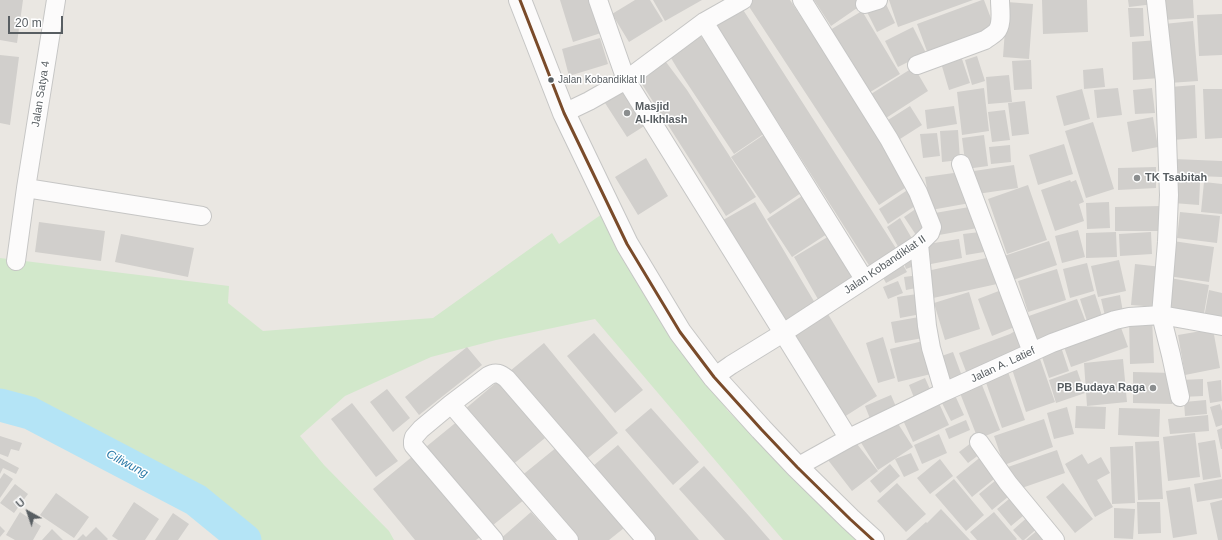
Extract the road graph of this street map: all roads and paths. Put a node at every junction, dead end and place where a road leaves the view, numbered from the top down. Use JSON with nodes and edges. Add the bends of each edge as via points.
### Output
{"nodes":[{"id":1,"x":56,"y":0,"type":"edge"},
{"id":2,"x":520,"y":0,"type":"edge"},
{"id":3,"x":598,"y":0,"type":"edge"},
{"id":4,"x":743,"y":0,"type":"edge"},
{"id":5,"x":802,"y":0,"type":"edge"},
{"id":6,"x":1000,"y":0,"type":"edge"},
{"id":7,"x":1156,"y":0,"type":"edge"},
{"id":8,"x":704,"y":22,"type":"junction"},
{"id":9,"x":918,"y":65,"type":"dead end"},
{"id":10,"x":626,"y":80,"type":"junction"},
{"id":11,"x":564,"y":113,"type":"junction"},
{"id":12,"x":961,"y":164,"type":"dead end"},
{"id":13,"x":26,"y":188,"type":"junction"},
{"id":14,"x":202,"y":216,"type":"dead end"},
{"id":15,"x":919,"y":244,"type":"junction"},
{"id":16,"x":16,"y":261,"type":"dead end"},
{"id":17,"x":864,"y":279,"type":"junction"},
{"id":18,"x":1161,"y":315,"type":"junction"},
{"id":19,"x":1222,"y":326,"type":"edge"},
{"id":20,"x":783,"y":333,"type":"junction"},
{"id":21,"x":1032,"y":352,"type":"junction"},
{"id":22,"x":714,"y":377,"type":"junction"},
{"id":23,"x":944,"y":392,"type":"junction"},
{"id":24,"x":1180,"y":397,"type":"dead end"},
{"id":25,"x":450,"y":404,"type":"junction"},
{"id":26,"x":847,"y":436,"type":"dead end"},
{"id":27,"x":979,"y":442,"type":"dead end"},
{"id":28,"x":797,"y":467,"type":"junction"},
{"id":29,"x":494,"y":540,"type":"edge"},
{"id":30,"x":569,"y":540,"type":"edge"},
{"id":31,"x":646,"y":540,"type":"edge"},
{"id":32,"x":873,"y":540,"type":"edge"},
{"id":33,"x":1055,"y":540,"type":"edge"}],
"edges":[{"from":1,"to":13,"type":"street","name":"Jalan Satya 4"},
{"from":2,"to":11,"type":"main road"},
{"from":3,"to":10,"type":"street"},
{"from":4,"to":8,"type":"street"},
{"from":5,"to":15,"type":"street","name":"Jalan Kobandiklat II","via":[[889,139],[918,192],[932,227],[930,233]]},
{"from":6,"to":9,"type":"street","via":[[999,27],[993,35]]},
{"from":7,"to":18,"type":"street","via":[[1165,81],[1169,195]]},
{"from":8,"to":10,"type":"street"},
{"from":8,"to":17,"type":"street"},
{"from":10,"to":11,"type":"street"},
{"from":10,"to":20,"type":"street"},
{"from":11,"to":22,"type":"main road","via":[[627,244],[680,332]]},
{"from":12,"to":21,"type":"street"},
{"from":13,"to":14,"type":"street"},
{"from":13,"to":16,"type":"street","name":"Jalan Satya 4"},
{"from":15,"to":17,"type":"street","name":"Jalan Kobandiklat II"},
{"from":15,"to":23,"type":"street","via":[[927,326]]},
{"from":17,"to":20,"type":"street","name":"Jalan Kobandiklat II"},
{"from":18,"to":19,"type":"street","name":"Jalan A. Latief"},
{"from":18,"to":21,"type":"street","name":"Jalan A. Latief","via":[[1115,320]]},
{"from":18,"to":24,"type":"street"},
{"from":20,"to":22,"type":"street","name":"Jalan Kobandiklat II"},
{"from":20,"to":26,"type":"street"},
{"from":21,"to":23,"type":"street","name":"Jalan A. Latief"},
{"from":22,"to":28,"type":"main road"},
{"from":23,"to":28,"type":"street","name":"Jalan A. Latief","via":[[849,438]]},
{"from":25,"to":29,"type":"street","via":[[417,432],[413,445]]},
{"from":25,"to":30,"type":"street"},
{"from":25,"to":31,"type":"street","via":[[491,374],[501,375]]},
{"from":27,"to":33,"type":"street","via":[[1008,483]]},
{"from":28,"to":32,"type":"main road"}]}
